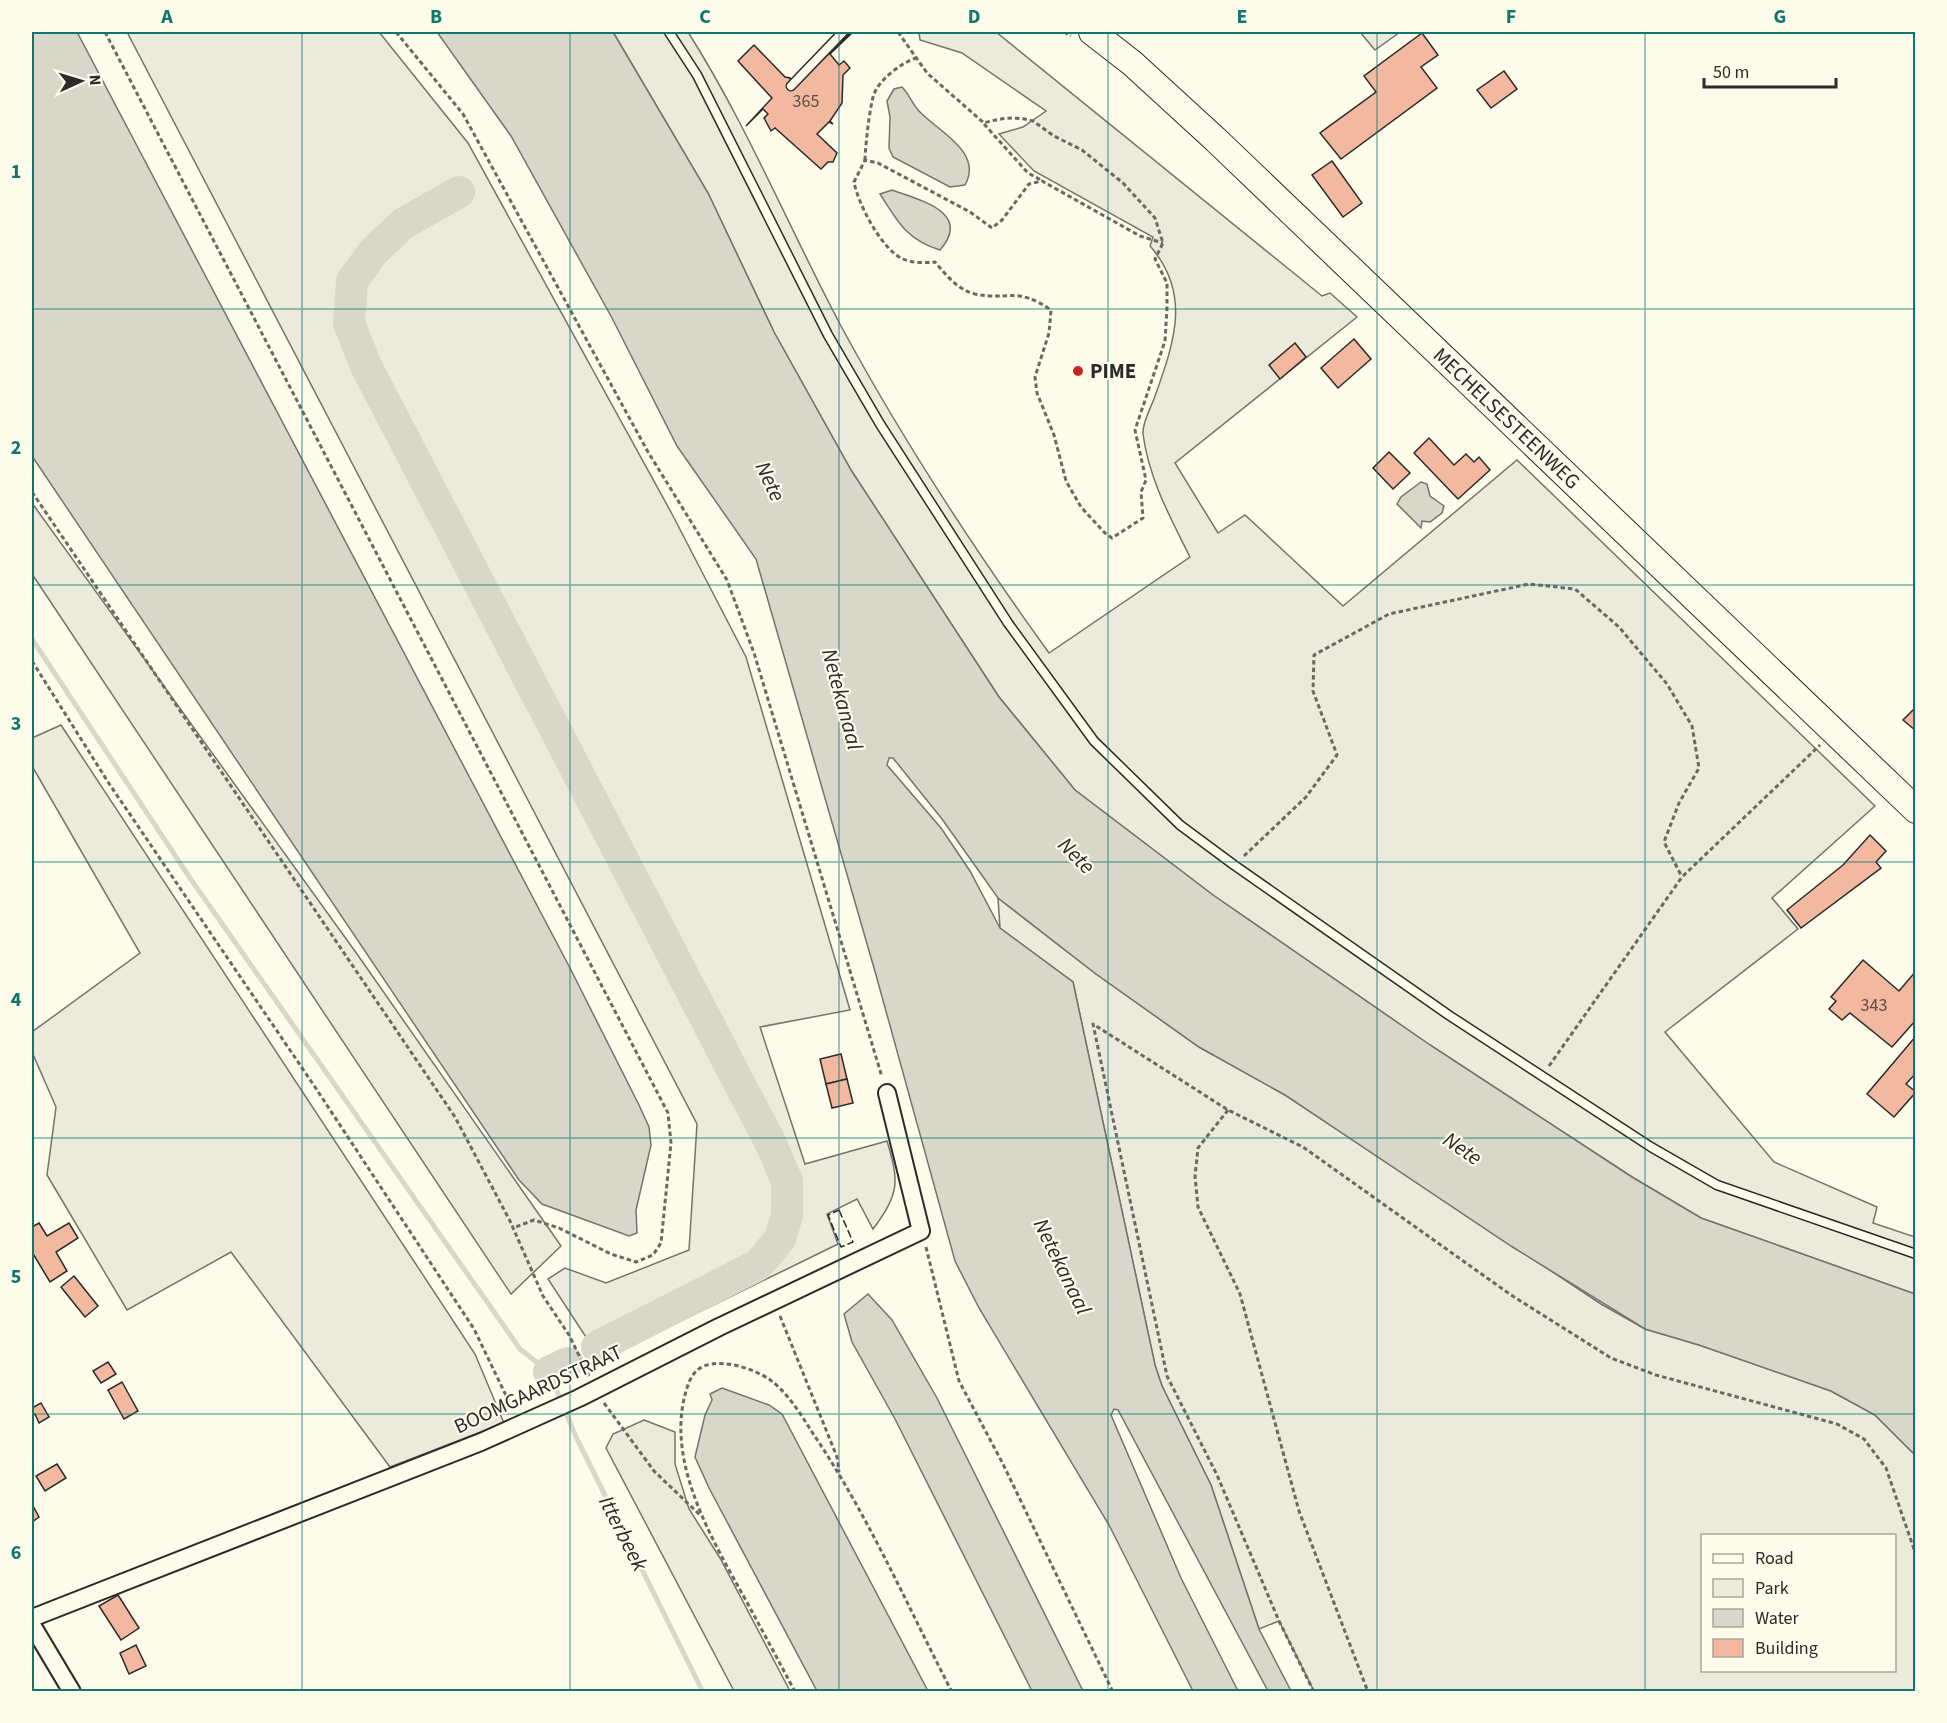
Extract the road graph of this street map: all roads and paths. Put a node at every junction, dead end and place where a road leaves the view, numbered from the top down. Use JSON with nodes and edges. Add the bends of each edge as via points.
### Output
{"nodes":[{"id":1,"x":105,"y":32,"type":"edge"},
{"id":2,"x":396,"y":32,"type":"edge"},
{"id":3,"x":669,"y":32,"type":"edge"},
{"id":4,"x":843,"y":32,"type":"edge"},
{"id":5,"x":898,"y":32,"type":"edge"},
{"id":6,"x":1092,"y":32,"type":"edge"},
{"id":7,"x":916,"y":58,"type":"junction"},
{"id":8,"x":791,"y":86,"type":"dead end"},
{"id":9,"x":984,"y":123,"type":"junction"},
{"id":10,"x":866,"y":160,"type":"junction"},
{"id":11,"x":1042,"y":181,"type":"junction"},
{"id":12,"x":1163,"y":243,"type":"junction"},
{"id":13,"x":32,"y":492,"type":"edge"},
{"id":14,"x":32,"y":661,"type":"edge"},
{"id":15,"x":1822,"y":744,"type":"dead end"},
{"id":16,"x":1916,"y":810,"type":"edge"},
{"id":17,"x":1234,"y":865,"type":"junction"},
{"id":18,"x":1682,"y":877,"type":"junction"},
{"id":19,"x":1543,"y":1075,"type":"junction"},
{"id":20,"x":887,"y":1093,"type":"joint"},
{"id":21,"x":1228,"y":1110,"type":"junction"},
{"id":22,"x":513,"y":1228,"type":"junction"},
{"id":23,"x":921,"y":1231,"type":"junction"},
{"id":24,"x":1916,"y":1254,"type":"edge"},
{"id":25,"x":773,"y":1301,"type":"junction"},
{"id":26,"x":596,"y":1390,"type":"junction"},
{"id":27,"x":520,"y":1425,"type":"junction"},
{"id":28,"x":839,"y":1474,"type":"junction"},
{"id":29,"x":700,"y":1515,"type":"junction"},
{"id":30,"x":1916,"y":1555,"type":"edge"},
{"id":31,"x":32,"y":1618,"type":"edge"},
{"id":32,"x":32,"y":1625,"type":"edge"},
{"id":33,"x":72,"y":1692,"type":"edge"},
{"id":34,"x":795,"y":1692,"type":"edge"},
{"id":35,"x":952,"y":1692,"type":"edge"},
{"id":36,"x":1113,"y":1692,"type":"edge"},
{"id":37,"x":1314,"y":1692,"type":"edge"},
{"id":38,"x":1368,"y":1692,"type":"edge"}],
"edges":[{"from":1,"to":22,"type":"path","via":[[668,1113],[671,1143],[661,1243],[653,1254],[636,1262],[534,1220]]},
{"from":2,"to":20,"type":"path","via":[[464,114],[648,452],[727,580],[754,653]]},
{"from":3,"to":17,"type":"lane","via":[[747,171],[828,335],[936,515],[1008,623],[1094,741],[1180,825]]},
{"from":4,"to":8,"type":"lane"},
{"from":5,"to":7,"type":"path"},
{"from":6,"to":16,"type":"main road","name":"MECHELSESTEENWEG","via":[[1186,112]]},
{"from":7,"to":9,"type":"path","via":[[927,73]]},
{"from":7,"to":10,"type":"path","via":[[889,75],[873,96]]},
{"from":9,"to":11,"type":"path","via":[[1028,173]]},
{"from":9,"to":12,"type":"path","via":[[998,118],[1033,121],[1082,150],[1147,208],[1155,218]]},
{"from":10,"to":11,"type":"path","via":[[896,172],[992,228],[1029,184]]},
{"from":10,"to":12,"type":"path","via":[[854,182],[856,193],[884,244],[896,254],[903,259],[935,262],[949,280],[975,294],[1016,294],[1051,310],[1049,333],[1035,377],[1037,393],[1072,493],[1112,538],[1143,518],[1141,492],[1146,480],[1135,430],[1165,341],[1167,283],[1155,259]]},
{"from":11,"to":12,"type":"path","via":[[1140,236]]},
{"from":13,"to":22,"type":"path","via":[[455,1117]]},
{"from":14,"to":27,"type":"path","via":[[108,782],[474,1329]]},
{"from":15,"to":18,"type":"path"},
{"from":17,"to":18,"type":"path","via":[[1306,797],[1337,755],[1313,691],[1314,655],[1389,614],[1528,584],[1575,589],[1620,627],[1667,684],[1692,726],[1699,768],[1679,803],[1664,842]]},
{"from":17,"to":19,"type":"lane","via":[[1450,1016]]},
{"from":18,"to":19,"type":"path"},
{"from":19,"to":24,"type":"lane","via":[[1651,1147],[1717,1185]]},
{"from":20,"to":23,"type":"street"},
{"from":21,"to":30,"type":"path","via":[[1303,1148],[1511,1295],[1611,1358],[1656,1376],[1837,1424],[1864,1439],[1886,1468]]},
{"from":21,"to":37,"type":"path","via":[[1093,1024],[1167,1377],[1217,1475]]},
{"from":21,"to":38,"type":"path","via":[[1198,1148],[1198,1206],[1240,1294],[1299,1511]]},
{"from":22,"to":26,"type":"path","via":[[543,1296],[569,1335]]},
{"from":23,"to":25,"type":"street","name":"BOOMGAARDSTRAAT"},
{"from":23,"to":36,"type":"path","via":[[959,1381]]},
{"from":25,"to":26,"type":"street","name":"BOOMGAARDSTRAAT"},
{"from":25,"to":28,"type":"path","via":[[837,1457]]},
{"from":26,"to":27,"type":"street","name":"BOOMGAARDSTRAAT"},
{"from":26,"to":29,"type":"path","via":[[654,1471]]},
{"from":27,"to":31,"type":"street","name":"BOOMGAARDSTRAAT"},
{"from":28,"to":29,"type":"path","via":[[792,1402],[769,1379],[727,1364],[710,1364],[697,1369],[688,1382],[681,1412],[683,1454]]},
{"from":28,"to":35,"type":"path"},
{"from":29,"to":34,"type":"path"},
{"from":32,"to":33,"type":"street"}]}
